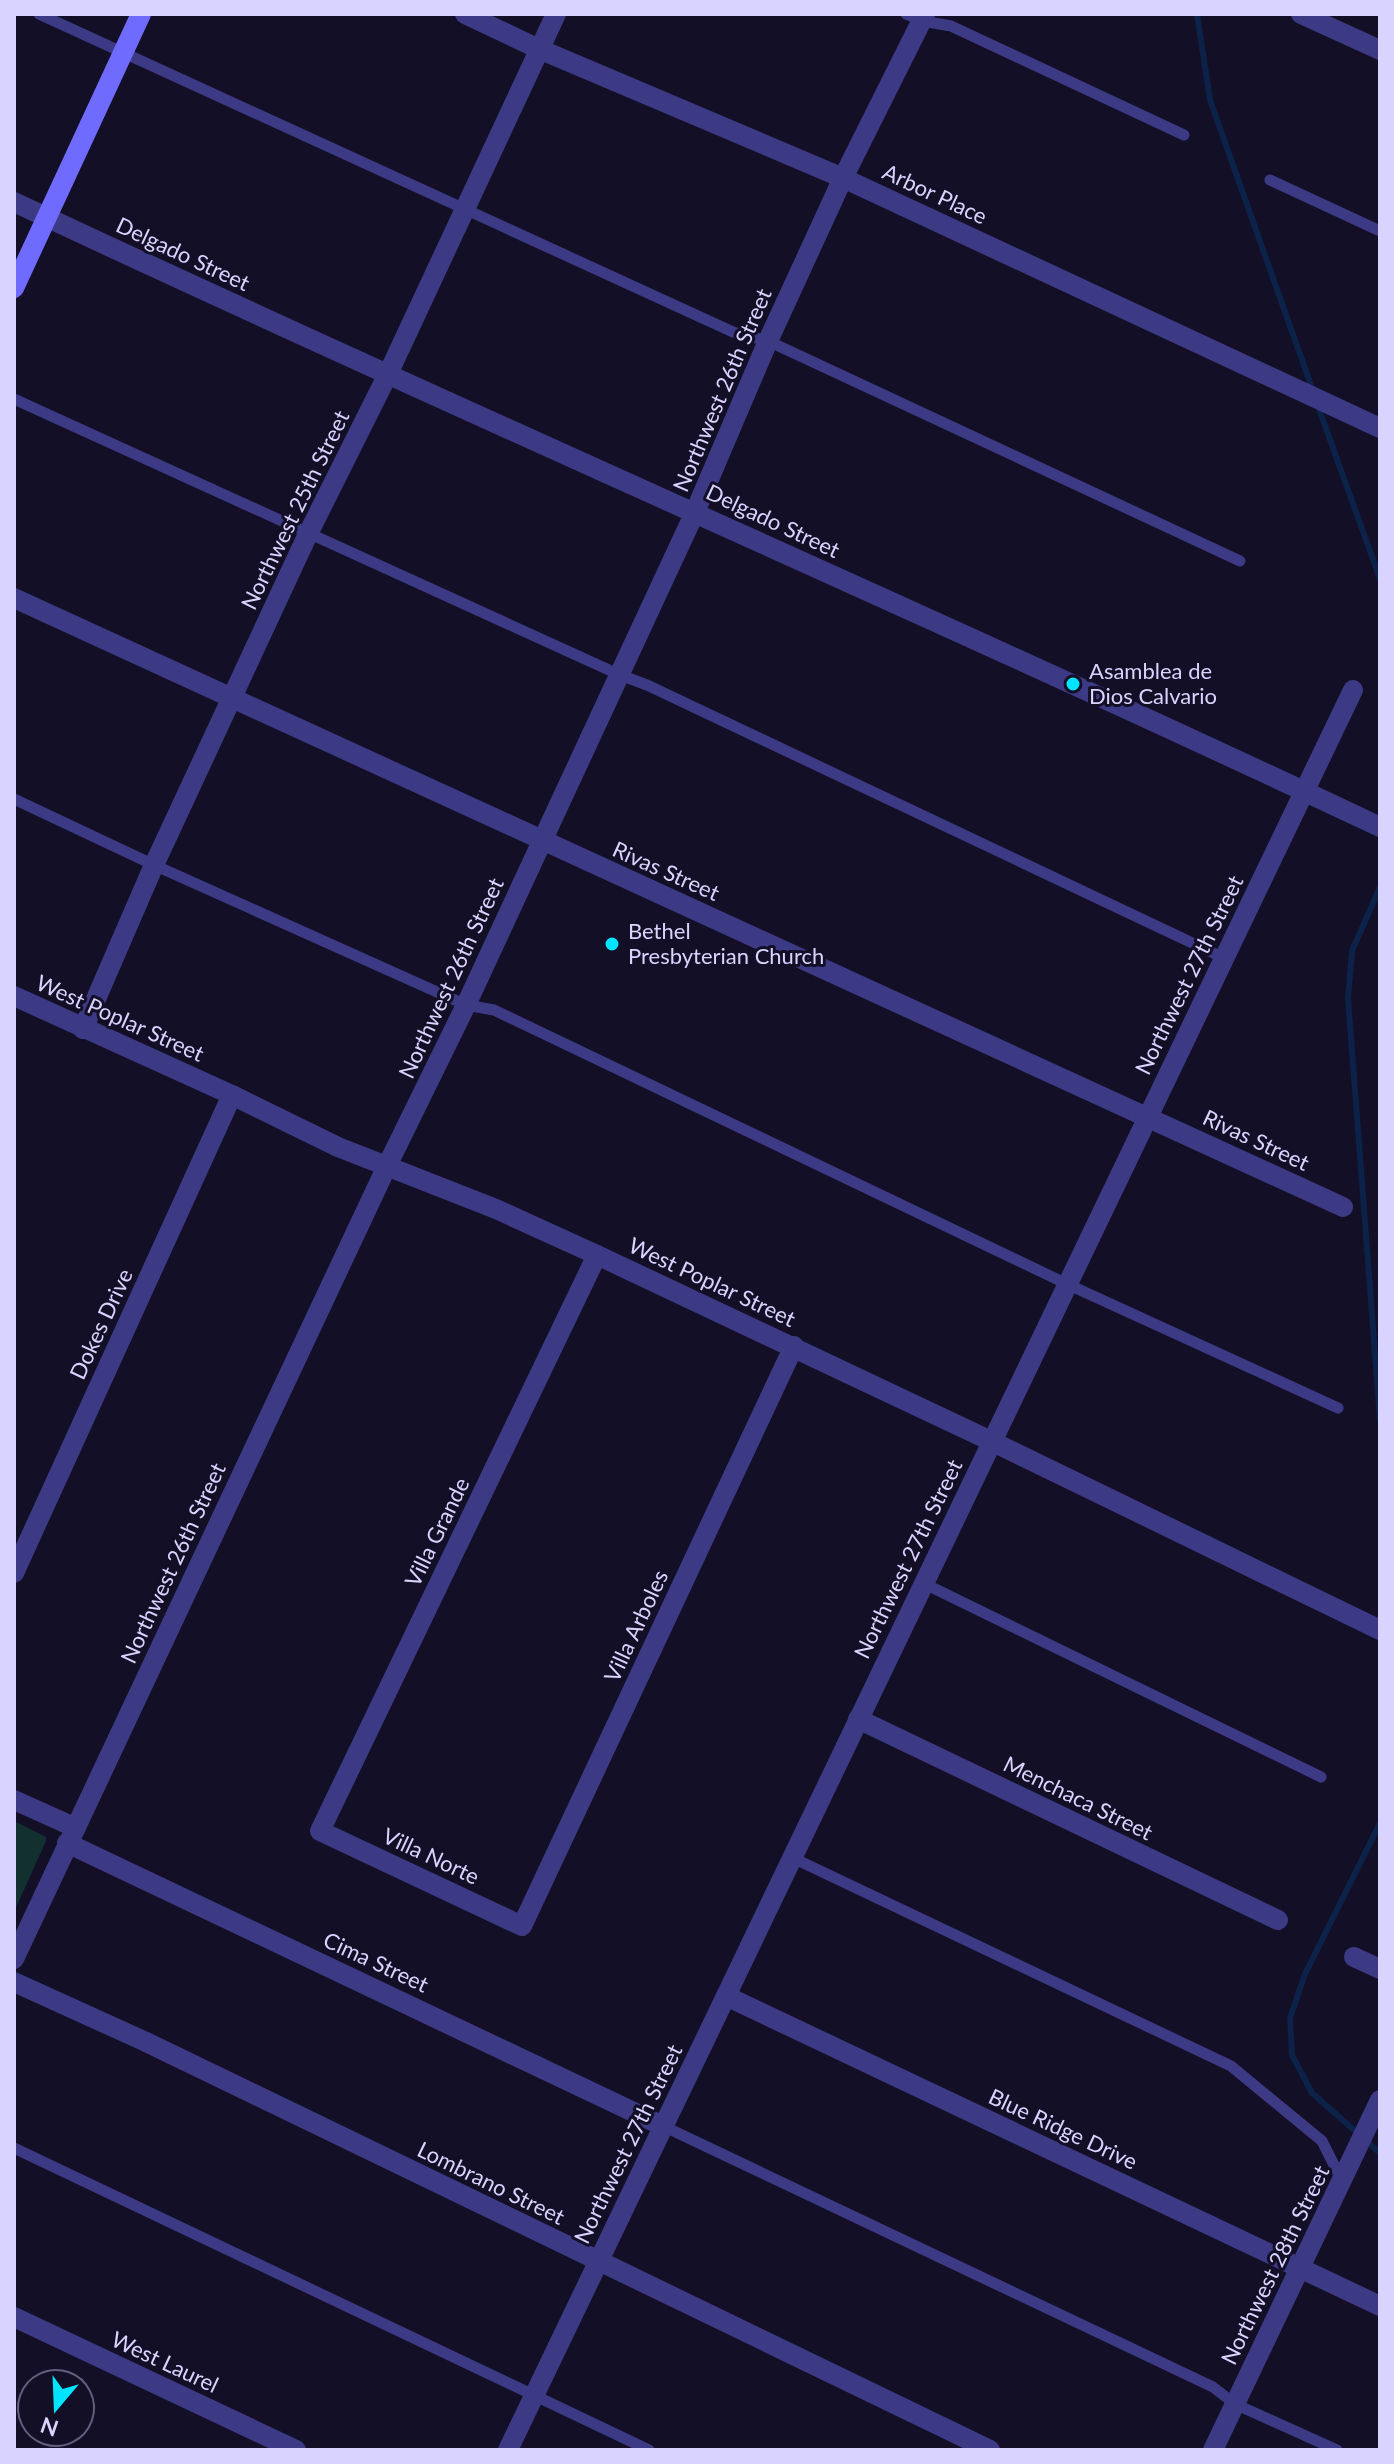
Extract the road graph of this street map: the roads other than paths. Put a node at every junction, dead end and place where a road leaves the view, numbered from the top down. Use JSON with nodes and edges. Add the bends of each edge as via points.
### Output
{"nodes":[{"id":1,"x":39,"y":14,"type":"edge"},
{"id":2,"x":141,"y":14,"type":"edge"},
{"id":3,"x":465,"y":14,"type":"edge"},
{"id":4,"x":556,"y":14,"type":"edge"},
{"id":5,"x":1301,"y":14,"type":"edge"},
{"id":6,"x":917,"y":16,"type":"edge"},
{"id":7,"x":539,"y":49,"type":"junction"},
{"id":8,"x":1380,"y":50,"type":"edge"},
{"id":9,"x":123,"y":52,"type":"junction"},
{"id":10,"x":1184,"y":135,"type":"dead end"},
{"id":11,"x":843,"y":178,"type":"junction"},
{"id":12,"x":1270,"y":180,"type":"dead end"},
{"id":13,"x":14,"y":202,"type":"edge"},
{"id":14,"x":463,"y":210,"type":"junction"},
{"id":15,"x":46,"y":217,"type":"junction"},
{"id":16,"x":1380,"y":231,"type":"edge"},
{"id":17,"x":14,"y":288,"type":"edge"},
{"id":18,"x":768,"y":341,"type":"junction"},
{"id":19,"x":388,"y":374,"type":"junction"},
{"id":20,"x":14,"y":399,"type":"edge"},
{"id":21,"x":1371,"y":424,"type":"edge"},
{"id":22,"x":695,"y":512,"type":"junction"},
{"id":23,"x":308,"y":534,"type":"junction"},
{"id":24,"x":1240,"y":561,"type":"dead end"},
{"id":25,"x":14,"y":598,"type":"edge"},
{"id":26,"x":620,"y":675,"type":"junction"},
{"id":27,"x":1353,"y":690,"type":"dead end"},
{"id":28,"x":233,"y":697,"type":"junction"},
{"id":29,"x":1305,"y":792,"type":"junction"},
{"id":30,"x":14,"y":799,"type":"edge"},
{"id":31,"x":1373,"y":824,"type":"edge"},
{"id":32,"x":541,"y":841,"type":"junction"},
{"id":33,"x":154,"y":865,"type":"junction"},
{"id":34,"x":1224,"y":958,"type":"junction"},
{"id":35,"x":14,"y":996,"type":"edge"},
{"id":36,"x":466,"y":1005,"type":"junction"},
{"id":37,"x":83,"y":1029,"type":"junction"},
{"id":38,"x":232,"y":1095,"type":"junction"},
{"id":39,"x":1147,"y":1116,"type":"junction"},
{"id":40,"x":387,"y":1166,"type":"junction"},
{"id":41,"x":1343,"y":1207,"type":"dead end"},
{"id":42,"x":597,"y":1255,"type":"junction"},
{"id":43,"x":1067,"y":1284,"type":"junction"},
{"id":44,"x":794,"y":1346,"type":"junction"},
{"id":45,"x":1338,"y":1408,"type":"dead end"},
{"id":46,"x":991,"y":1441,"type":"junction"},
{"id":47,"x":14,"y":1573,"type":"edge"},
{"id":48,"x":923,"y":1583,"type":"junction"},
{"id":49,"x":1373,"y":1627,"type":"edge"},
{"id":50,"x":858,"y":1719,"type":"junction"},
{"id":51,"x":1321,"y":1777,"type":"dead end"},
{"id":52,"x":14,"y":1800,"type":"edge"},
{"id":53,"x":320,"y":1831,"type":"joint"},
{"id":54,"x":71,"y":1835,"type":"junction"},
{"id":55,"x":793,"y":1858,"type":"junction"},
{"id":56,"x":1278,"y":1920,"type":"dead end"},
{"id":57,"x":522,"y":1926,"type":"joint"},
{"id":58,"x":1354,"y":1957,"type":"dead end"},
{"id":59,"x":14,"y":1959,"type":"edge"},
{"id":60,"x":1380,"y":1969,"type":"edge"},
{"id":61,"x":14,"y":1982,"type":"edge"},
{"id":62,"x":726,"y":1996,"type":"junction"},
{"id":63,"x":1380,"y":2100,"type":"edge"},
{"id":64,"x":663,"y":2126,"type":"junction"},
{"id":65,"x":14,"y":2148,"type":"edge"},
{"id":66,"x":1345,"y":2173,"type":"junction"},
{"id":67,"x":598,"y":2262,"type":"junction"},
{"id":68,"x":1299,"y":2268,"type":"junction"},
{"id":69,"x":1380,"y":2306,"type":"edge"},
{"id":70,"x":14,"y":2317,"type":"edge"},
{"id":71,"x":535,"y":2394,"type":"junction"},
{"id":72,"x":1235,"y":2404,"type":"junction"},
{"id":73,"x":296,"y":2450,"type":"edge"},
{"id":74,"x":508,"y":2450,"type":"edge"},
{"id":75,"x":649,"y":2450,"type":"edge"},
{"id":76,"x":990,"y":2450,"type":"edge"},
{"id":77,"x":1213,"y":2450,"type":"edge"},
{"id":78,"x":1337,"y":2450,"type":"edge"}],
"edges":[{"from":1,"to":9,"type":"lane"},
{"from":2,"to":9,"type":"main road"},
{"from":3,"to":7,"type":"street","name":"Arbor Place"},
{"from":4,"to":7,"type":"street","name":"Northwest 25th Street"},
{"from":5,"to":8,"type":"street"},
{"from":6,"to":10,"type":"lane","via":[[951,26]]},
{"from":6,"to":11,"type":"street","name":"Northwest 26th Street"},
{"from":7,"to":11,"type":"street","name":"Arbor Place"},
{"from":7,"to":14,"type":"street","name":"Northwest 25th Street"},
{"from":9,"to":14,"type":"lane"},
{"from":9,"to":15,"type":"main road"},
{"from":11,"to":18,"type":"street","name":"Northwest 26th Street"},
{"from":11,"to":21,"type":"street","name":"Arbor Place"},
{"from":12,"to":16,"type":"lane"},
{"from":13,"to":15,"type":"street","name":"Delgado Street"},
{"from":14,"to":18,"type":"lane","via":[[733,332]]},
{"from":14,"to":19,"type":"street","name":"Northwest 25th Street"},
{"from":15,"to":17,"type":"main road"},
{"from":15,"to":19,"type":"street","name":"Delgado Street"},
{"from":18,"to":22,"type":"street","name":"Northwest 26th Street"},
{"from":18,"to":24,"type":"lane"},
{"from":19,"to":22,"type":"street","name":"Delgado Street"},
{"from":19,"to":23,"type":"street","name":"Northwest 25th Street"},
{"from":20,"to":23,"type":"lane"},
{"from":22,"to":26,"type":"street","name":"Northwest 26th Street"},
{"from":22,"to":29,"type":"street","name":"Delgado Street"},
{"from":23,"to":26,"type":"lane"},
{"from":23,"to":28,"type":"street","name":"Northwest 25th Street"},
{"from":25,"to":28,"type":"street","name":"Rivas Street"},
{"from":26,"to":32,"type":"street","name":"Northwest 26th Street"},
{"from":26,"to":34,"type":"lane"},
{"from":27,"to":29,"type":"street","name":"Northwest 27th Street"},
{"from":28,"to":32,"type":"street","name":"Rivas Street"},
{"from":28,"to":33,"type":"street","name":"Northwest 25th Street"},
{"from":29,"to":31,"type":"street","name":"Delgado Street"},
{"from":29,"to":34,"type":"street","name":"Northwest 27th Street"},
{"from":30,"to":33,"type":"lane"},
{"from":32,"to":36,"type":"street","name":"Northwest 26th Street"},
{"from":32,"to":39,"type":"street","name":"Rivas Street"},
{"from":33,"to":36,"type":"lane"},
{"from":33,"to":37,"type":"street","name":"Northwest 25th Street"},
{"from":34,"to":39,"type":"street","name":"Northwest 27th Street"},
{"from":35,"to":37,"type":"street","name":"West Poplar Street"},
{"from":36,"to":40,"type":"street","name":"Northwest 26th Street"},
{"from":36,"to":43,"type":"lane","via":[[494,1010]]},
{"from":37,"to":38,"type":"street","name":"West Poplar Street"},
{"from":38,"to":40,"type":"street","name":"West Poplar Street"},
{"from":38,"to":47,"type":"street","name":"Dokes Drive"},
{"from":39,"to":41,"type":"street","name":"Rivas Street"},
{"from":39,"to":43,"type":"street","name":"Northwest 27th Street"},
{"from":40,"to":42,"type":"street","name":"West Poplar Street"},
{"from":40,"to":54,"type":"street","name":"Northwest 26th Street"},
{"from":42,"to":44,"type":"street","name":"West Poplar Street"},
{"from":42,"to":53,"type":"street","name":"Villa Grande"},
{"from":43,"to":45,"type":"lane"},
{"from":43,"to":46,"type":"street","name":"Northwest 27th Street"},
{"from":44,"to":46,"type":"street","name":"West Poplar Street"},
{"from":44,"to":57,"type":"street","name":"Villa Arboles"},
{"from":46,"to":48,"type":"street","name":"Northwest 27th Street"},
{"from":46,"to":49,"type":"street","name":"West Poplar Street"},
{"from":48,"to":50,"type":"street","name":"Northwest 27th Street"},
{"from":48,"to":51,"type":"lane"},
{"from":50,"to":55,"type":"street","name":"Northwest 27th Street"},
{"from":50,"to":56,"type":"street","name":"Menchaca Street"},
{"from":52,"to":54,"type":"street"},
{"from":53,"to":57,"type":"street","name":"Villa Norte"},
{"from":54,"to":59,"type":"street","name":"Northwest 26th Street"},
{"from":54,"to":64,"type":"street","name":"Cima Street"},
{"from":55,"to":62,"type":"street","name":"Northwest 27th Street"},
{"from":55,"to":66,"type":"lane","via":[[1231,2066],[1322,2141]]},
{"from":58,"to":60,"type":"street"},
{"from":61,"to":67,"type":"street","name":"Lombrano Street"},
{"from":62,"to":64,"type":"street","name":"Northwest 27th Street"},
{"from":62,"to":68,"type":"street","name":"Blue Ridge Drive"},
{"from":63,"to":66,"type":"street","name":"Northwest 28th Street"},
{"from":64,"to":67,"type":"street","name":"Northwest 27th Street"},
{"from":64,"to":72,"type":"lane","via":[[1213,2387]]},
{"from":65,"to":71,"type":"lane"},
{"from":66,"to":68,"type":"street","name":"Northwest 28th Street"},
{"from":67,"to":71,"type":"street","name":"Northwest 27th Street"},
{"from":67,"to":76,"type":"street","name":"Lombrano Street"},
{"from":68,"to":69,"type":"street","name":"Blue Ridge Drive"},
{"from":68,"to":72,"type":"street","name":"Northwest 28th Street"},
{"from":70,"to":73,"type":"street","name":"West Laurel"},
{"from":71,"to":74,"type":"street","name":"Northwest 27th Street"},
{"from":71,"to":75,"type":"lane"},
{"from":72,"to":77,"type":"street","name":"Northwest 28th Street"},
{"from":72,"to":78,"type":"lane"}]}
